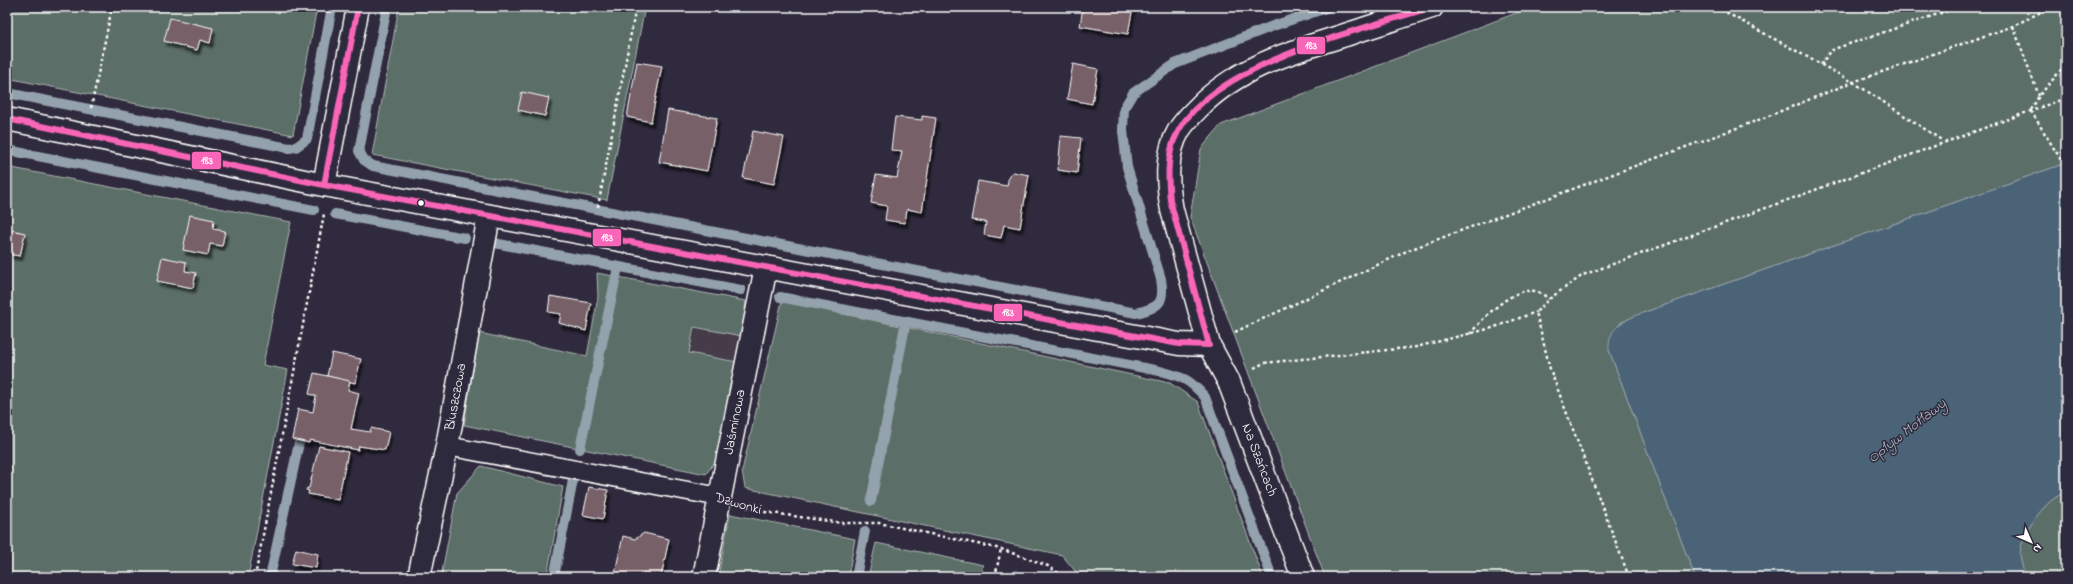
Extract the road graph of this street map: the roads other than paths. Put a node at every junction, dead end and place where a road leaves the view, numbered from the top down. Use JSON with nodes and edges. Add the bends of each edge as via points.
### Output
{"nodes":[{"id":1,"x":358,"y":7,"type":"edge"},
{"id":2,"x":1432,"y":7,"type":"edge"},
{"id":3,"x":7,"y":119,"type":"edge"},
{"id":4,"x":324,"y":185,"type":"junction"},
{"id":5,"x":489,"y":216,"type":"junction"},
{"id":6,"x":766,"y":267,"type":"junction"},
{"id":7,"x":1209,"y":345,"type":"junction"},
{"id":8,"x":447,"y":446,"type":"junction"},
{"id":9,"x":720,"y":497,"type":"junction"},
{"id":10,"x":419,"y":577,"type":"edge"},
{"id":11,"x":704,"y":577,"type":"edge"},
{"id":12,"x":1303,"y":577,"type":"edge"}],
"edges":[{"from":1,"to":4,"type":"street"},
{"from":2,"to":7,"type":"street","name":"Na Szańcach","via":[[1282,55],[1245,73],[1209,97],[1179,130],[1171,151],[1168,188]]},
{"from":3,"to":4,"type":"street"},
{"from":4,"to":5,"type":"street"},
{"from":5,"to":6,"type":"street"},
{"from":5,"to":8,"type":"street","name":"Bluszczowa"},
{"from":6,"to":7,"type":"street","via":[[1179,344]]},
{"from":6,"to":9,"type":"street","name":"Jaśminowa"},
{"from":7,"to":12,"type":"street","name":"Na Szańcach","via":[[1229,382]]},
{"from":8,"to":9,"type":"lane","name":"Dzwonki"},
{"from":8,"to":10,"type":"street","name":"Bluszczowa"},
{"from":9,"to":11,"type":"street","name":"Jaśminowa"}]}
